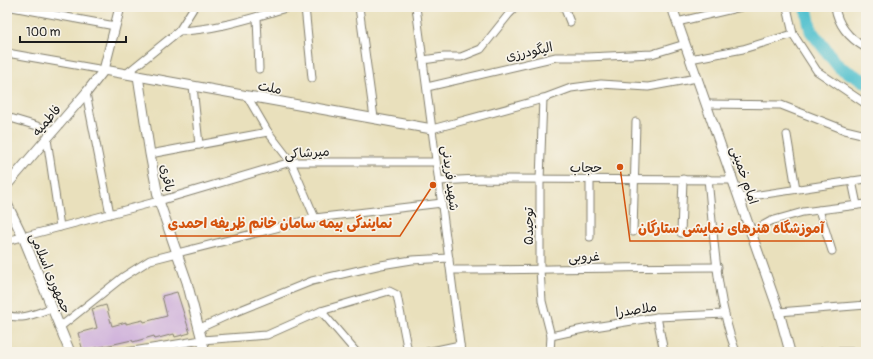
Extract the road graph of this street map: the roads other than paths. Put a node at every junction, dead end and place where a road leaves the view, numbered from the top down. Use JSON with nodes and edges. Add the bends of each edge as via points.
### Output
{"nodes":[{"id":1,"x":12,"y":7,"type":"edge"},
{"id":2,"x":55,"y":7,"type":"edge"},
{"id":3,"x":120,"y":7,"type":"edge"},
{"id":4,"x":194,"y":7,"type":"edge"},
{"id":5,"x":290,"y":7,"type":"edge"},
{"id":6,"x":304,"y":7,"type":"edge"},
{"id":7,"x":359,"y":7,"type":"edge"},
{"id":8,"x":416,"y":7,"type":"edge"},
{"id":9,"x":516,"y":7,"type":"edge"},
{"id":10,"x":564,"y":7,"type":"edge"},
{"id":11,"x":672,"y":7,"type":"edge"},
{"id":12,"x":741,"y":7,"type":"edge"},
{"id":13,"x":788,"y":7,"type":"edge"},
{"id":14,"x":835,"y":7,"type":"edge"},
{"id":15,"x":57,"y":16,"type":"junction"},
{"id":16,"x":257,"y":16,"type":"junction"},
{"id":17,"x":570,"y":22,"type":"dead end"},
{"id":18,"x":677,"y":22,"type":"junction"},
{"id":19,"x":115,"y":26,"type":"junction"},
{"id":20,"x":179,"y":31,"type":"junction"},
{"id":21,"x":793,"y":34,"type":"junction"},
{"id":22,"x":685,"y":44,"type":"junction"},
{"id":23,"x":866,"y":48,"type":"edge"},
{"id":24,"x":7,"y":53,"type":"edge"},
{"id":25,"x":690,"y":59,"type":"junction"},
{"id":26,"x":423,"y":60,"type":"junction"},
{"id":27,"x":259,"y":68,"type":"dead end"},
{"id":28,"x":104,"y":70,"type":"junction"},
{"id":29,"x":126,"y":74,"type":"junction"},
{"id":30,"x":138,"y":76,"type":"junction"},
{"id":31,"x":312,"y":78,"type":"dead end"},
{"id":32,"x":697,"y":78,"type":"junction"},
{"id":33,"x":193,"y":86,"type":"junction"},
{"id":34,"x":427,"y":87,"type":"junction"},
{"id":35,"x":86,"y":93,"type":"junction"},
{"id":36,"x":247,"y":96,"type":"junction"},
{"id":37,"x":543,"y":98,"type":"junction"},
{"id":38,"x":706,"y":104,"type":"junction"},
{"id":39,"x":866,"y":104,"type":"edge"},
{"id":40,"x":7,"y":117,"type":"edge"},
{"id":41,"x":374,"y":118,"type":"junction"},
{"id":42,"x":636,"y":122,"type":"dead end"},
{"id":43,"x":432,"y":129,"type":"junction"},
{"id":44,"x":54,"y":131,"type":"junction"},
{"id":45,"x":268,"y":132,"type":"junction"},
{"id":46,"x":787,"y":135,"type":"dead end"},
{"id":47,"x":866,"y":135,"type":"edge"},
{"id":48,"x":47,"y":139,"type":"junction"},
{"id":49,"x":199,"y":145,"type":"junction"},
{"id":50,"x":150,"y":154,"type":"junction"},
{"id":51,"x":291,"y":162,"type":"junction"},
{"id":52,"x":436,"y":162,"type":"junction"},
{"id":53,"x":590,"y":179,"type":"junction"},
{"id":54,"x":634,"y":179,"type":"junction"},
{"id":55,"x":683,"y":179,"type":"junction"},
{"id":56,"x":708,"y":179,"type":"junction"},
{"id":57,"x":866,"y":179,"type":"edge"},
{"id":58,"x":540,"y":180,"type":"junction"},
{"id":59,"x":733,"y":180,"type":"junction"},
{"id":60,"x":439,"y":181,"type":"junction"},
{"id":61,"x":852,"y":181,"type":"junction"},
{"id":62,"x":7,"y":185,"type":"edge"},
{"id":63,"x":796,"y":189,"type":"junction"},
{"id":64,"x":739,"y":198,"type":"junction"},
{"id":65,"x":159,"y":201,"type":"junction"},
{"id":66,"x":442,"y":203,"type":"junction"},
{"id":67,"x":7,"y":204,"type":"edge"},
{"id":68,"x":866,"y":204,"type":"edge"},
{"id":69,"x":857,"y":205,"type":"junction"},
{"id":70,"x":819,"y":210,"type":"junction"},
{"id":71,"x":110,"y":214,"type":"junction"},
{"id":72,"x":315,"y":218,"type":"junction"},
{"id":73,"x":60,"y":227,"type":"junction"},
{"id":74,"x":633,"y":232,"type":"dead end"},
{"id":75,"x":681,"y":232,"type":"dead end"},
{"id":76,"x":751,"y":232,"type":"junction"},
{"id":77,"x":23,"y":237,"type":"junction"},
{"id":78,"x":590,"y":237,"type":"dead end"},
{"id":79,"x":7,"y":241,"type":"edge"},
{"id":80,"x":832,"y":252,"type":"dead end"},
{"id":81,"x":177,"y":254,"type":"junction"},
{"id":82,"x":449,"y":258,"type":"junction"},
{"id":83,"x":718,"y":267,"type":"junction"},
{"id":84,"x":450,"y":270,"type":"junction"},
{"id":85,"x":540,"y":270,"type":"junction"},
{"id":86,"x":866,"y":305,"type":"edge"},
{"id":87,"x":52,"y":308,"type":"junction"},
{"id":88,"x":321,"y":311,"type":"junction"},
{"id":89,"x":779,"y":312,"type":"junction"},
{"id":90,"x":725,"y":314,"type":"junction"},
{"id":91,"x":7,"y":315,"type":"edge"},
{"id":92,"x":657,"y":317,"type":"junction"},
{"id":93,"x":60,"y":327,"type":"junction"},
{"id":94,"x":200,"y":328,"type":"junction"},
{"id":95,"x":551,"y":336,"type":"junction"},
{"id":96,"x":202,"y":340,"type":"junction"},
{"id":97,"x":461,"y":349,"type":"edge"},
{"id":98,"x":70,"y":352,"type":"edge"},
{"id":99,"x":127,"y":352,"type":"edge"},
{"id":100,"x":205,"y":352,"type":"edge"},
{"id":101,"x":356,"y":352,"type":"edge"},
{"id":102,"x":408,"y":352,"type":"edge"},
{"id":103,"x":427,"y":352,"type":"edge"},
{"id":104,"x":550,"y":352,"type":"edge"},
{"id":105,"x":664,"y":352,"type":"edge"},
{"id":106,"x":736,"y":352,"type":"edge"},
{"id":107,"x":790,"y":352,"type":"edge"},
{"id":108,"x":822,"y":352,"type":"edge"},
{"id":109,"x":852,"y":352,"type":"edge"}],
"edges":[{"from":1,"to":15,"type":"street"},
{"from":2,"to":15,"type":"street"},
{"from":3,"to":19,"type":"street"},
{"from":4,"to":20,"type":"street"},
{"from":5,"to":16,"type":"street"},
{"from":6,"to":31,"type":"street"},
{"from":7,"to":41,"type":"street"},
{"from":8,"to":26,"type":"street","name":"شهید فریدنی"},
{"from":9,"to":26,"type":"street","via":[[481,49],[461,57]]},
{"from":10,"to":17,"type":"street"},
{"from":11,"to":18,"type":"street","name":"امام خمینی"},
{"from":12,"to":18,"type":"street"},
{"from":13,"to":21,"type":"street"},
{"from":14,"to":23,"type":"street","via":[[836,15],[845,32]]},
{"from":15,"to":19,"type":"street"},
{"from":16,"to":20,"type":"street","via":[[198,30]]},
{"from":16,"to":27,"type":"street"},
{"from":18,"to":22,"type":"street","name":"امام خمینی"},
{"from":19,"to":28,"type":"street"},
{"from":20,"to":29,"type":"street"},
{"from":21,"to":25,"type":"street","via":[[743,49]]},
{"from":21,"to":39,"type":"street","via":[[816,71]]},
{"from":22,"to":25,"type":"street","name":"امام خمینی"},
{"from":22,"to":34,"type":"street","name":"الیگودرزی","via":[[652,54],[556,56]]},
{"from":24,"to":28,"type":"street"},
{"from":25,"to":32,"type":"street","name":"امام خمینی"},
{"from":26,"to":34,"type":"street","name":"شهید فریدنی"},
{"from":28,"to":29,"type":"street","name":"ملت"},
{"from":28,"to":35,"type":"street","name":"فاطمیه"},
{"from":29,"to":30,"type":"street","name":"ملت"},
{"from":30,"to":33,"type":"street","name":"ملت"},
{"from":30,"to":50,"type":"street","name":"باقری"},
{"from":32,"to":37,"type":"street","via":[[648,87],[601,84],[571,88]]},
{"from":32,"to":38,"type":"street","name":"امام خمینی"},
{"from":33,"to":36,"type":"street","name":"ملت"},
{"from":33,"to":49,"type":"street"},
{"from":34,"to":43,"type":"street","name":"شهید فریدنی"},
{"from":35,"to":44,"type":"street","name":"فاطمیه"},
{"from":35,"to":71,"type":"street"},
{"from":36,"to":41,"type":"street","name":"ملت"},
{"from":36,"to":45,"type":"street"},
{"from":37,"to":43,"type":"street"},
{"from":37,"to":58,"type":"street","name":"توحید۵"},
{"from":38,"to":47,"type":"street","via":[[781,105],[845,130]]},
{"from":38,"to":59,"type":"street","name":"امام خمینی"},
{"from":40,"to":44,"type":"street"},
{"from":41,"to":43,"type":"street","name":"ملت"},
{"from":42,"to":54,"type":"street"},
{"from":43,"to":52,"type":"street","name":"شهید فریدنی"},
{"from":44,"to":48,"type":"street","name":"فاطمیه"},
{"from":45,"to":49,"type":"street"},
{"from":45,"to":51,"type":"street"},
{"from":46,"to":63,"type":"street"},
{"from":48,"to":62,"type":"street","name":"فاطمیه"},
{"from":48,"to":73,"type":"street"},
{"from":49,"to":50,"type":"street"},
{"from":50,"to":65,"type":"street","name":"باقری"},
{"from":51,"to":52,"type":"street","name":"میرشاکی"},
{"from":51,"to":65,"type":"street","name":"میرشاکی"},
{"from":51,"to":72,"type":"street"},
{"from":52,"to":60,"type":"street","name":"شهید فریدنی"},
{"from":53,"to":54,"type":"street","name":"حجاب"},
{"from":53,"to":58,"type":"street","name":"حجاب"},
{"from":53,"to":78,"type":"street"},
{"from":54,"to":55,"type":"street","name":"حجاب"},
{"from":54,"to":74,"type":"street"},
{"from":55,"to":56,"type":"street","name":"حجاب"},
{"from":55,"to":75,"type":"street"},
{"from":56,"to":59,"type":"street","name":"حجاب"},
{"from":56,"to":83,"type":"street"},
{"from":57,"to":61,"type":"street"},
{"from":58,"to":60,"type":"street","name":"حجاب"},
{"from":58,"to":85,"type":"street","name":"توحید۵"},
{"from":59,"to":64,"type":"street","name":"امام خمینی"},
{"from":60,"to":66,"type":"street","name":"شهید فریدنی"},
{"from":61,"to":63,"type":"street"},
{"from":61,"to":69,"type":"street"},
{"from":63,"to":64,"type":"street"},
{"from":64,"to":76,"type":"street","name":"امام خمینی"},
{"from":65,"to":71,"type":"street","name":"میرشاکی"},
{"from":65,"to":81,"type":"street","name":"باقری"},
{"from":66,"to":72,"type":"street"},
{"from":66,"to":82,"type":"street","name":"شهید فریدنی"},
{"from":67,"to":77,"type":"street","name":"جمهوری اسلامی"},
{"from":68,"to":69,"type":"street"},
{"from":69,"to":70,"type":"street"},
{"from":70,"to":76,"type":"street","via":[[771,221]]},
{"from":70,"to":80,"type":"street"},
{"from":71,"to":73,"type":"street","name":"میرشاکی"},
{"from":72,"to":81,"type":"street"},
{"from":73,"to":77,"type":"street","name":"میرشاکی"},
{"from":76,"to":89,"type":"street","name":"امام خمینی"},
{"from":77,"to":79,"type":"street","name":"میرشاکی"},
{"from":77,"to":87,"type":"street","name":"جمهوری اسلامی"},
{"from":81,"to":93,"type":"street","via":[[150,260]]},
{"from":81,"to":94,"type":"street","name":"باقری"},
{"from":82,"to":84,"type":"street","name":"شهید فریدنی"},
{"from":82,"to":94,"type":"street","via":[[381,264],[312,281]]},
{"from":83,"to":85,"type":"street","name":"غروبی"},
{"from":83,"to":90,"type":"street"},
{"from":84,"to":85,"type":"street","name":"غروبی"},
{"from":84,"to":97,"type":"street","name":"شهید فریدنی"},
{"from":85,"to":95,"type":"street","name":"توحید۵","via":[[542,301]]},
{"from":86,"to":89,"type":"street"},
{"from":87,"to":91,"type":"street","via":[[23,318]]},
{"from":87,"to":93,"type":"street","name":"جمهوری اسلامی"},
{"from":88,"to":96,"type":"street","via":[[267,335]]},
{"from":88,"to":101,"type":"street"},
{"from":88,"to":102,"type":"street","via":[[389,291],[397,295]]},
{"from":89,"to":107,"type":"street","name":"امام خمینی"},
{"from":90,"to":92,"type":"street","name":"ملاصدرا"},
{"from":90,"to":106,"type":"street"},
{"from":92,"to":95,"type":"street","name":"ملاصدرا"},
{"from":92,"to":105,"type":"street"},
{"from":93,"to":98,"type":"street","name":"جمهوری اسلامی"},
{"from":94,"to":96,"type":"street","name":"باقری"},
{"from":95,"to":104,"type":"street","name":"توحید۵"},
{"from":96,"to":99,"type":"street"},
{"from":96,"to":100,"type":"street","name":"باقری"},
{"from":97,"to":103,"type":"street"},
{"from":108,"to":109,"type":"street"}]}
